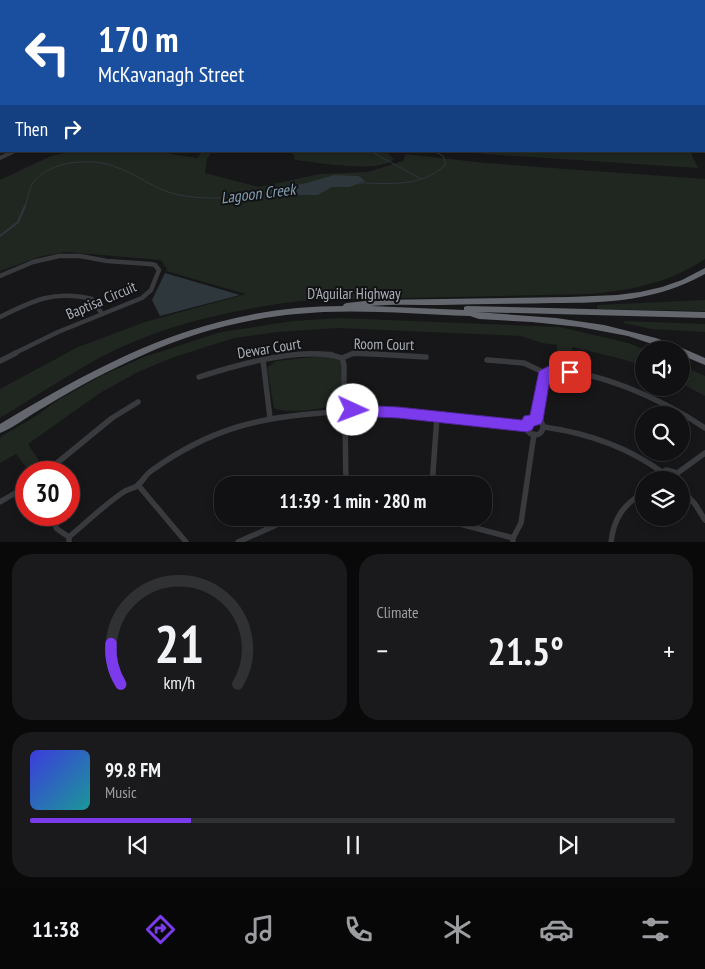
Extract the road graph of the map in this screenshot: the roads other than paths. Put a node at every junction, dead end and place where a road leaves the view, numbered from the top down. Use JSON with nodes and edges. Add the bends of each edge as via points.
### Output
{"nodes":[{"id":1,"x":14,"y":152,"type":"edge"},
{"id":2,"x":0,"y":158,"type":"edge"},
{"id":3,"x":705,"y":270,"type":"edge"},
{"id":4,"x":0,"y":276,"type":"edge"},
{"id":5,"x":347,"y":306,"type":"junction"},
{"id":6,"x":470,"y":313,"type":"junction"},
{"id":7,"x":102,"y":314,"type":"junction"},
{"id":8,"x":0,"y":316,"type":"edge"},
{"id":9,"x":705,"y":317,"type":"edge"},
{"id":10,"x":653,"y":341,"type":"edge"},
{"id":11,"x":690,"y":355,"type":"edge"},
{"id":12,"x":342,"y":358,"type":"junction"},
{"id":13,"x":426,"y":358,"type":"dead end"},
{"id":14,"x":263,"y":360,"type":"junction"},
{"id":15,"x":487,"y":360,"type":"dead end"},
{"id":16,"x":0,"y":362,"type":"edge"},
{"id":17,"x":705,"y":362,"type":"edge"},
{"id":18,"x":545,"y":373,"type":"junction"},
{"id":19,"x":199,"y":377,"type":"dead end"},
{"id":20,"x":138,"y":402,"type":"dead end"},
{"id":21,"x":344,"y":404,"type":"junction"},
{"id":22,"x":353,"y":410,"type":"junction"},
{"id":23,"x":336,"y":412,"type":"junction"},
{"id":24,"x":26,"y":413,"type":"junction"},
{"id":25,"x":437,"y":417,"type":"junction"},
{"id":26,"x":270,"y":418,"type":"junction"},
{"id":27,"x":345,"y":418,"type":"junction"},
{"id":28,"x":536,"y":420,"type":"junction"},
{"id":29,"x":527,"y":426,"type":"junction"},
{"id":30,"x":544,"y":428,"type":"junction"},
{"id":31,"x":705,"y":428,"type":"edge"},
{"id":32,"x":0,"y":429,"type":"edge"},
{"id":33,"x":534,"y":434,"type":"junction"},
{"id":34,"x":705,"y":453,"type":"edge"},
{"id":35,"x":59,"y":461,"type":"edge"},
{"id":36,"x":661,"y":471,"type":"edge"},
{"id":37,"x":685,"y":471,"type":"edge"},
{"id":38,"x":346,"y":476,"type":"edge"},
{"id":39,"x":433,"y":476,"type":"edge"},
{"id":40,"x":138,"y":485,"type":"junction"},
{"id":41,"x":15,"y":494,"type":"edge"},
{"id":42,"x":635,"y":497,"type":"edge"},
{"id":43,"x":690,"y":499,"type":"edge"},
{"id":44,"x":0,"y":502,"type":"edge"},
{"id":45,"x":705,"y":520,"type":"edge"},
{"id":46,"x":56,"y":526,"type":"edge"},
{"id":47,"x":272,"y":526,"type":"edge"},
{"id":48,"x":465,"y":526,"type":"edge"},
{"id":49,"x":69,"y":539,"type":"edge"},
{"id":50,"x":513,"y":540,"type":"edge"},
{"id":51,"x":186,"y":542,"type":"edge"},
{"id":52,"x":238,"y":542,"type":"edge"},
{"id":53,"x":611,"y":542,"type":"edge"}],
"edges":[{"from":1,"to":2,"type":"street"},
{"from":3,"to":5,"type":"highway","via":[[664,289],[618,298]]},
{"from":4,"to":7,"type":"street","name":"Baptisa Circuit","via":[[33,262],[59,256],[158,267],[159,272],[146,296]]},
{"from":5,"to":9,"type":"highway","name":"D'Aguilar Highway"},
{"from":5,"to":24,"type":"highway","name":"D'Aguilar Highway","via":[[254,313],[171,335],[114,358]]},
{"from":6,"to":9,"type":"highway"},
{"from":6,"to":10,"type":"highway","name":"D'Aguilar Highway","via":[[592,324]]},
{"from":6,"to":24,"type":"highway","name":"D'Aguilar Highway","via":[[328,310],[273,314],[226,323],[172,338],[135,353],[80,380]]},
{"from":7,"to":8,"type":"street","via":[[92,299],[56,294]]},
{"from":7,"to":16,"type":"street","name":"Baptisa Circuit","via":[[53,334]]},
{"from":11,"to":17,"type":"highway","name":"D'Aguilar Highway"},
{"from":12,"to":13,"type":"street","name":"Room Court","via":[[354,354]]},
{"from":12,"to":14,"type":"street","name":"Dewar Court","via":[[325,353]]},
{"from":12,"to":21,"type":"street"},
{"from":14,"to":19,"type":"street","name":"Dewar Court"},
{"from":14,"to":26,"type":"street"},
{"from":15,"to":18,"type":"street","via":[[524,363]]},
{"from":18,"to":28,"type":"street"},
{"from":18,"to":31,"type":"street","via":[[556,370],[570,372],[634,390],[668,405]]},
{"from":20,"to":35,"type":"street","via":[[112,418]]},
{"from":21,"to":22,"type":"street"},
{"from":21,"to":23,"type":"street"},
{"from":22,"to":25,"type":"street"},
{"from":22,"to":27,"type":"street","via":[[352,415]]},
{"from":23,"to":26,"type":"street"},
{"from":23,"to":27,"type":"street"},
{"from":24,"to":32,"type":"highway","name":"D'Aguilar Highway"},
{"from":25,"to":29,"type":"street"},
{"from":25,"to":39,"type":"street"},
{"from":26,"to":40,"type":"street","via":[[234,427],[188,446],[149,472]]},
{"from":27,"to":38,"type":"street"},
{"from":28,"to":29,"type":"street","via":[[529,421]]},
{"from":28,"to":30,"type":"street"},
{"from":29,"to":33,"type":"street"},
{"from":30,"to":33,"type":"street","via":[[542,433]]},
{"from":30,"to":36,"type":"street","via":[[611,444],[646,460]]},
{"from":33,"to":50,"type":"street","via":[[521,524]]},
{"from":34,"to":37,"type":"street"},
{"from":40,"to":49,"type":"street","via":[[125,491]]},
{"from":40,"to":51,"type":"street"},
{"from":41,"to":44,"type":"street"},
{"from":42,"to":53,"type":"street","via":[[618,513]]},
{"from":43,"to":45,"type":"street"},
{"from":46,"to":49,"type":"street"},
{"from":47,"to":52,"type":"street"},
{"from":48,"to":50,"type":"street"}]}
